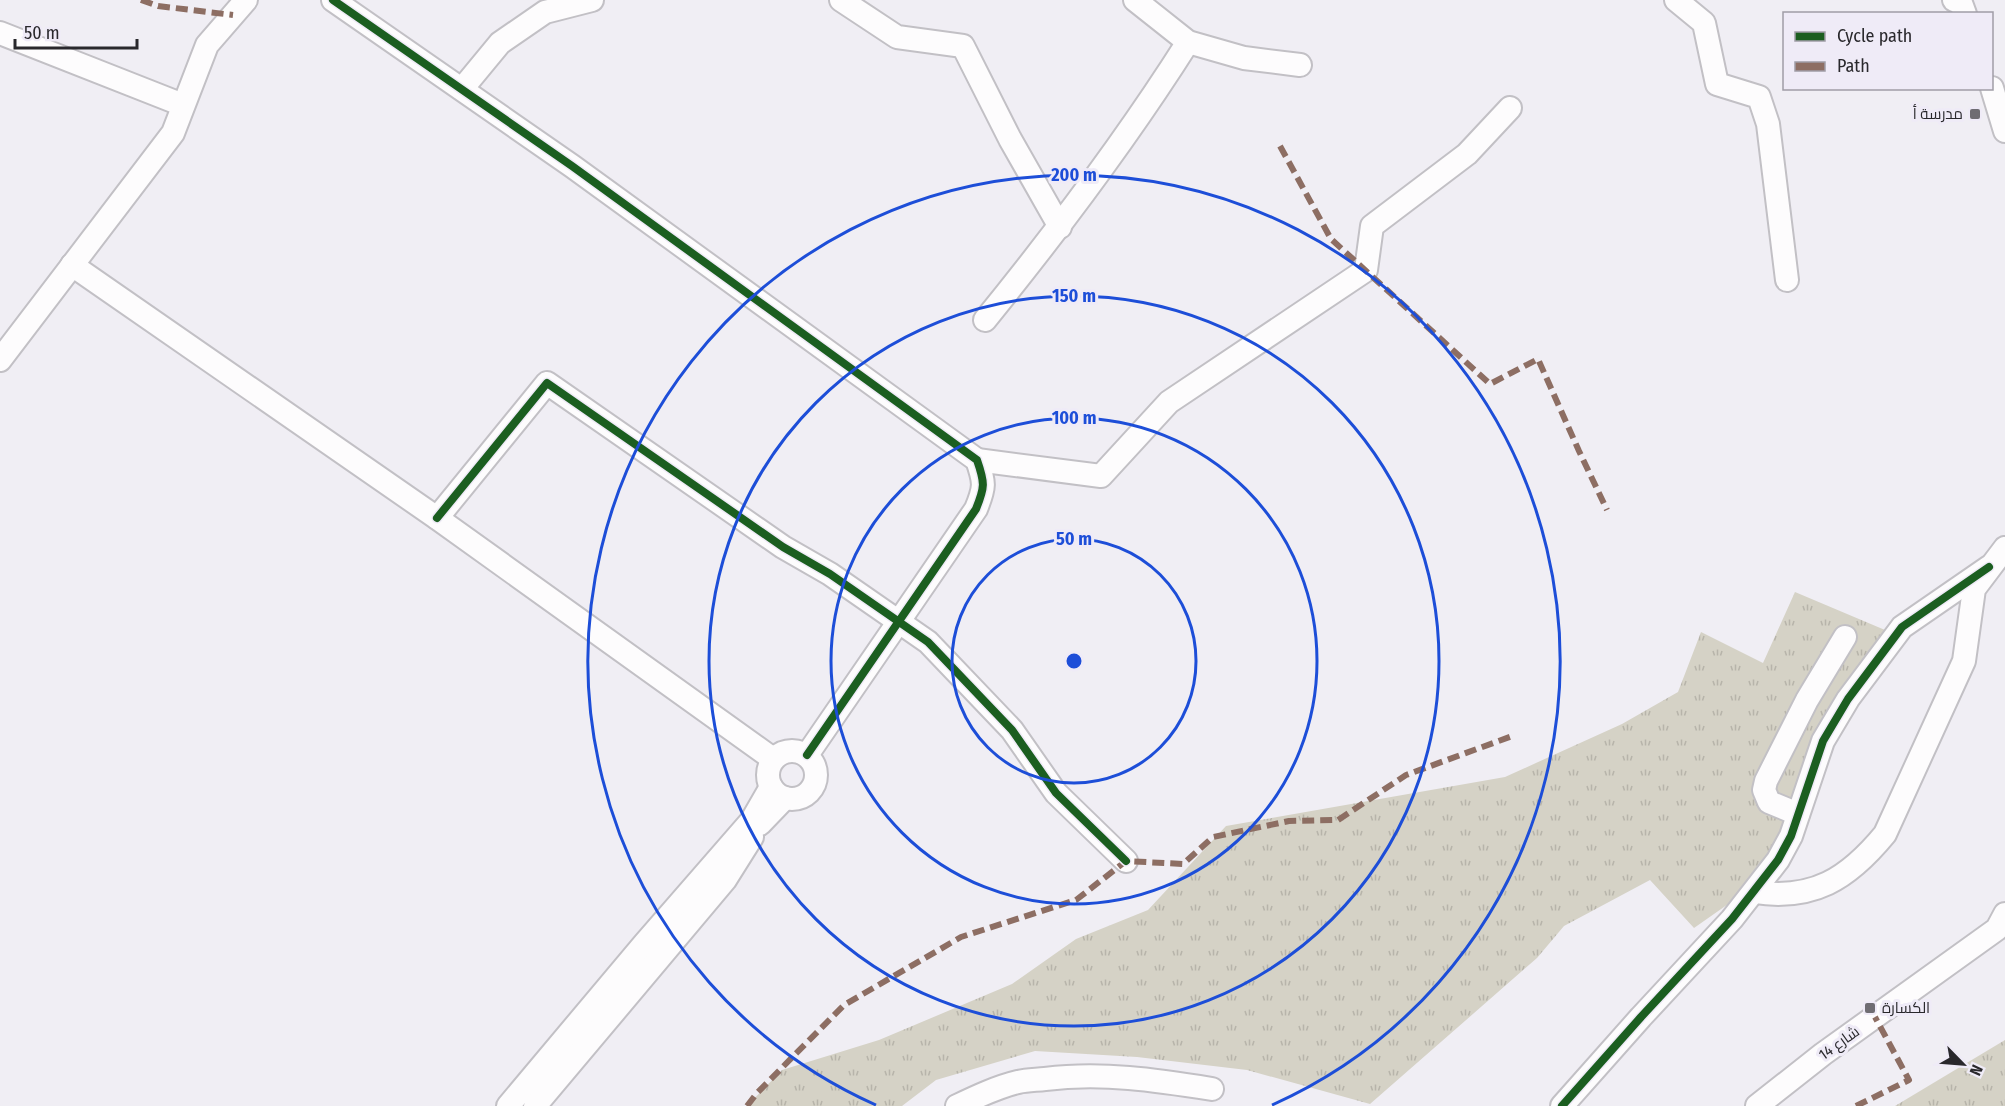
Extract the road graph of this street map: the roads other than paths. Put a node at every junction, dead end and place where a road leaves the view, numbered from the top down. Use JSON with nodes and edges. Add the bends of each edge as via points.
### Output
{"nodes":[{"id":1,"x":246,"y":0,"type":"edge"},
{"id":2,"x":333,"y":0,"type":"edge"},
{"id":3,"x":592,"y":0,"type":"edge"},
{"id":4,"x":841,"y":0,"type":"edge"},
{"id":5,"x":1135,"y":0,"type":"edge"},
{"id":6,"x":1676,"y":0,"type":"edge"},
{"id":7,"x":1954,"y":0,"type":"edge"},
{"id":8,"x":1964,"y":12,"type":"edge"},
{"id":9,"x":0,"y":33,"type":"edge"},
{"id":10,"x":1188,"y":42,"type":"junction"},
{"id":11,"x":1300,"y":65,"type":"dead end"},
{"id":12,"x":462,"y":89,"type":"junction"},
{"id":13,"x":1993,"y":90,"type":"edge"},
{"id":14,"x":183,"y":105,"type":"junction"},
{"id":15,"x":1510,"y":108,"type":"dead end"},
{"id":16,"x":2005,"y":131,"type":"edge"},
{"id":17,"x":1060,"y":227,"type":"junction"},
{"id":18,"x":72,"y":265,"type":"junction"},
{"id":19,"x":1787,"y":280,"type":"dead end"},
{"id":20,"x":985,"y":320,"type":"dead end"},
{"id":21,"x":0,"y":360,"type":"edge"},
{"id":22,"x":977,"y":460,"type":"junction"},
{"id":23,"x":437,"y":518,"type":"junction"},
{"id":24,"x":2005,"y":548,"type":"edge"},
{"id":25,"x":1989,"y":567,"type":"junction"},
{"id":26,"x":897,"y":621,"type":"junction"},
{"id":27,"x":1845,"y":637,"type":"dead end"},
{"id":28,"x":807,"y":755,"type":"junction"},
{"id":29,"x":773,"y":759,"type":"junction"},
{"id":30,"x":778,"y":792,"type":"junction"},
{"id":31,"x":1798,"y":814,"type":"junction"},
{"id":32,"x":763,"y":820,"type":"junction"},
{"id":33,"x":1126,"y":861,"type":"dead end"},
{"id":34,"x":1754,"y":892,"type":"junction"},
{"id":35,"x":2005,"y":914,"type":"edge"},
{"id":36,"x":1212,"y":1089,"type":"dead end"},
{"id":37,"x":508,"y":1106,"type":"edge"},
{"id":38,"x":519,"y":1106,"type":"edge"},
{"id":39,"x":535,"y":1106,"type":"edge"},
{"id":40,"x":957,"y":1106,"type":"edge"},
{"id":41,"x":1562,"y":1106,"type":"edge"},
{"id":42,"x":1757,"y":1106,"type":"edge"}],
"edges":[{"from":1,"to":14,"type":"street","via":[[207,45]]},
{"from":2,"to":12,"type":"street"},
{"from":3,"to":12,"type":"street","via":[[545,12],[500,43]]},
{"from":4,"to":17,"type":"street","via":[[897,37],[963,46]]},
{"from":5,"to":10,"type":"street"},
{"from":6,"to":19,"type":"street","via":[[1704,23],[1717,84],[1759,97],[1768,124]]},
{"from":7,"to":8,"type":"street","via":[[1961,3]]},
{"from":9,"to":14,"type":"street"},
{"from":10,"to":11,"type":"street","via":[[1244,58]]},
{"from":10,"to":17,"type":"street","via":[[1145,110]]},
{"from":12,"to":22,"type":"street"},
{"from":13,"to":16,"type":"street"},
{"from":14,"to":18,"type":"street","via":[[172,133]]},
{"from":15,"to":22,"type":"street","via":[[1467,154],[1372,226],[1366,270],[1169,402],[1101,476]]},
{"from":17,"to":20,"type":"street"},
{"from":18,"to":21,"type":"street"},
{"from":18,"to":23,"type":"street"},
{"from":22,"to":26,"type":"street","via":[[984,479],[976,508]]},
{"from":23,"to":26,"type":"street","via":[[547,383]]},
{"from":23,"to":29,"type":"street"},
{"from":24,"to":25,"type":"street"},
{"from":25,"to":31,"type":"street","via":[[1902,627],[1848,699],[1823,741]]},
{"from":25,"to":34,"type":"street","via":[[1974,589],[1964,661],[1885,834],[1847,873],[1827,883],[1779,895]]},
{"from":26,"to":28,"type":"street"},
{"from":26,"to":33,"type":"street","via":[[928,642],[1012,730],[1056,793]]},
{"from":27,"to":31,"type":"street","via":[[1807,700],[1766,781],[1764,790],[1769,802]]},
{"from":28,"to":29,"type":"street","via":[[793,750]]},
{"from":28,"to":30,"type":"street","via":[[816,767],[813,788],[795,799]]},
{"from":29,"to":30,"type":"street","via":[[768,773]]},
{"from":30,"to":32,"type":"street"},
{"from":30,"to":37,"type":"street"},
{"from":31,"to":34,"type":"street","via":[[1778,860]]},
{"from":32,"to":38,"type":"street"},
{"from":32,"to":39,"type":"street","via":[[725,880]]},
{"from":34,"to":41,"type":"street"},
{"from":35,"to":42,"type":"street","name":"شارع 14","via":[[1997,928]]},
{"from":36,"to":40,"type":"street","via":[[1149,1078],[1063,1077],[1018,1082]]}]}
